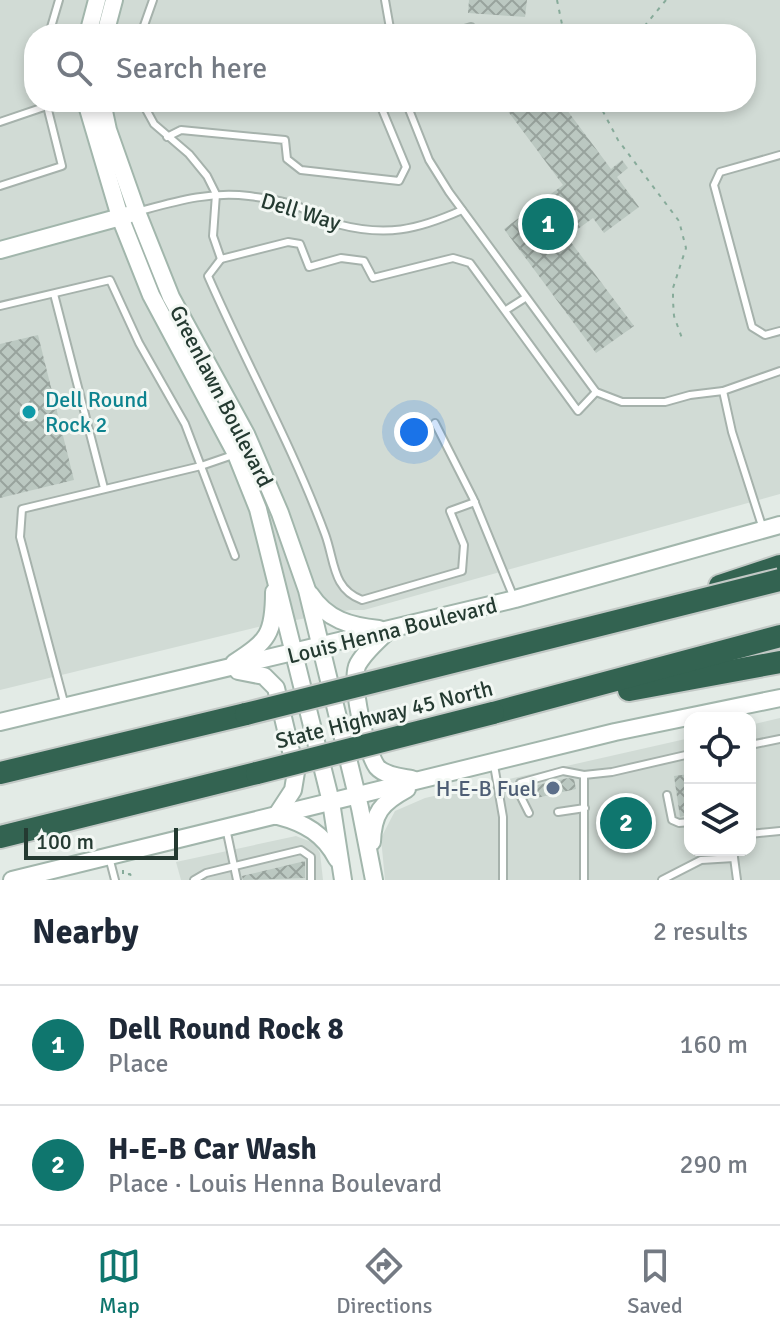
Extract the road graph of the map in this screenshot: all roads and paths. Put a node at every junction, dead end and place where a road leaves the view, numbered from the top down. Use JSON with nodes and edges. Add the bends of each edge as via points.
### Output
{"nodes":[{"id":1,"x":59,"y":0,"type":"edge"},
{"id":2,"x":97,"y":0,"type":"edge"},
{"id":3,"x":114,"y":0,"type":"edge"},
{"id":4,"x":153,"y":0,"type":"edge"},
{"id":5,"x":385,"y":0,"type":"edge"},
{"id":6,"x":557,"y":0,"type":"edge"},
{"id":7,"x":666,"y":0,"type":"edge"},
{"id":8,"x":52,"y":24,"type":"edge"},
{"id":9,"x":91,"y":24,"type":"edge"},
{"id":10,"x":108,"y":24,"type":"edge"},
{"id":11,"x":145,"y":24,"type":"edge"},
{"id":12,"x":389,"y":24,"type":"edge"},
{"id":13,"x":562,"y":24,"type":"edge"},
{"id":14,"x":646,"y":24,"type":"edge"},
{"id":15,"x":26,"y":112,"type":"edge"},
{"id":16,"x":49,"y":112,"type":"edge"},
{"id":17,"x":89,"y":112,"type":"edge"},
{"id":18,"x":104,"y":112,"type":"edge"},
{"id":19,"x":147,"y":112,"type":"edge"},
{"id":20,"x":383,"y":112,"type":"edge"},
{"id":21,"x":410,"y":112,"type":"edge"},
{"id":22,"x":603,"y":112,"type":"edge"},
{"id":23,"x":0,"y":122,"type":"edge"},
{"id":24,"x":167,"y":137,"type":"junction"},
{"id":25,"x":780,"y":155,"type":"edge"},
{"id":26,"x":0,"y":186,"type":"edge"},
{"id":27,"x":216,"y":194,"type":"junction"},
{"id":28,"x":462,"y":210,"type":"junction"},
{"id":29,"x":137,"y":212,"type":"junction"},
{"id":30,"x":120,"y":217,"type":"junction"},
{"id":31,"x":0,"y":250,"type":"edge"},
{"id":32,"x":221,"y":259,"type":"junction"},
{"id":33,"x":54,"y":294,"type":"junction"},
{"id":34,"x":525,"y":298,"type":"junction"},
{"id":35,"x":0,"y":306,"type":"edge"},
{"id":36,"x":506,"y":310,"type":"junction"},
{"id":37,"x":780,"y":331,"type":"edge"},
{"id":38,"x":683,"y":341,"type":"dead end"},
{"id":39,"x":780,"y":371,"type":"edge"},
{"id":40,"x":723,"y":391,"type":"junction"},
{"id":41,"x":596,"y":392,"type":"junction"},
{"id":42,"x":435,"y":423,"type":"dead end"},
{"id":43,"x":236,"y":454,"type":"junction"},
{"id":44,"x":201,"y":466,"type":"junction"},
{"id":45,"x":266,"y":478,"type":"junction"},
{"id":46,"x":104,"y":488,"type":"junction"},
{"id":47,"x":475,"y":502,"type":"junction"},
{"id":48,"x":780,"y":525,"type":"edge"},
{"id":49,"x":763,"y":529,"type":"junction"},
{"id":50,"x":235,"y":556,"type":"dead end"},
{"id":51,"x":780,"y":566,"type":"edge"},
{"id":52,"x":273,"y":571,"type":"junction"},
{"id":53,"x":780,"y":580,"type":"edge"},
{"id":54,"x":307,"y":590,"type":"junction"},
{"id":55,"x":515,"y":599,"type":"junction"},
{"id":56,"x":595,"y":627,"type":"junction"},
{"id":57,"x":389,"y":631,"type":"junction"},
{"id":58,"x":780,"y":636,"type":"edge"},
{"id":59,"x":323,"y":647,"type":"junction"},
{"id":60,"x":296,"y":654,"type":"junction"},
{"id":61,"x":780,"y":662,"type":"edge"},
{"id":62,"x":224,"y":669,"type":"junction"},
{"id":63,"x":780,"y":698,"type":"edge"},
{"id":64,"x":65,"y":706,"type":"junction"},
{"id":65,"x":726,"y":712,"type":"edge"},
{"id":66,"x":493,"y":713,"type":"junction"},
{"id":67,"x":684,"y":721,"type":"edge"},
{"id":68,"x":0,"y":722,"type":"edge"},
{"id":69,"x":780,"y":739,"type":"edge"},
{"id":70,"x":756,"y":744,"type":"edge"},
{"id":71,"x":684,"y":755,"type":"edge"},
{"id":72,"x":493,"y":762,"type":"junction"},
{"id":73,"x":0,"y":773,"type":"edge"},
{"id":74,"x":584,"y":775,"type":"junction"},
{"id":75,"x":422,"y":780,"type":"junction"},
{"id":76,"x":667,"y":795,"type":"dead end"},
{"id":77,"x":357,"y":796,"type":"junction"},
{"id":78,"x":331,"y":802,"type":"junction"},
{"id":79,"x":585,"y":808,"type":"junction"},
{"id":80,"x":558,"y":812,"type":"dead end"},
{"id":81,"x":529,"y":813,"type":"dead end"},
{"id":82,"x":276,"y":816,"type":"junction"},
{"id":83,"x":684,"y":823,"type":"edge"},
{"id":84,"x":226,"y":828,"type":"junction"},
{"id":85,"x":780,"y":831,"type":"edge"},
{"id":86,"x":756,"y":833,"type":"edge"},
{"id":87,"x":0,"y":837,"type":"edge"},
{"id":88,"x":289,"y":853,"type":"junction"},
{"id":89,"x":276,"y":856,"type":"junction"},
{"id":90,"x":723,"y":856,"type":"edge"},
{"id":91,"x":734,"y":856,"type":"edge"},
{"id":92,"x":109,"y":857,"type":"junction"},
{"id":93,"x":264,"y":859,"type":"junction"},
{"id":94,"x":251,"y":862,"type":"junction"},
{"id":95,"x":292,"y":864,"type":"dead end"},
{"id":96,"x":234,"y":867,"type":"junction"},
{"id":97,"x":279,"y":868,"type":"dead end"},
{"id":98,"x":123,"y":870,"type":"dead end"},
{"id":99,"x":266,"y":871,"type":"dead end"},
{"id":100,"x":374,"y":872,"type":"edge"},
{"id":101,"x":254,"y":874,"type":"dead end"},
{"id":102,"x":343,"y":875,"type":"edge"},
{"id":103,"x":15,"y":880,"type":"edge"},
{"id":104,"x":115,"y":880,"type":"edge"},
{"id":105,"x":133,"y":880,"type":"edge"},
{"id":106,"x":194,"y":880,"type":"edge"},
{"id":107,"x":237,"y":880,"type":"edge"},
{"id":108,"x":311,"y":880,"type":"edge"},
{"id":109,"x":503,"y":880,"type":"edge"},
{"id":110,"x":584,"y":880,"type":"edge"},
{"id":111,"x":662,"y":880,"type":"edge"},
{"id":112,"x":737,"y":880,"type":"edge"}],
"edges":[{"from":1,"to":8,"type":"lane"},
{"from":2,"to":9,"type":"main road"},
{"from":3,"to":10,"type":"main road"},
{"from":4,"to":11,"type":"lane"},
{"from":5,"to":12,"type":"lane"},
{"from":6,"to":13,"type":"path"},
{"from":7,"to":14,"type":"path"},
{"from":15,"to":23,"type":"lane"},
{"from":16,"to":26,"type":"lane","via":[[62,166]]},
{"from":17,"to":30,"type":"main road","name":"Greenlawn Boulevard"},
{"from":18,"to":29,"type":"main road","name":"Greenlawn Boulevard"},
{"from":19,"to":24,"type":"lane"},
{"from":20,"to":24,"type":"lane","via":[[406,167],[399,181],[301,170],[287,159],[285,140],[181,130]]},
{"from":21,"to":28,"type":"lane","via":[[429,160]]},
{"from":22,"to":38,"type":"path","via":[[679,221],[686,248],[673,301]]},
{"from":24,"to":27,"type":"lane","via":[[202,168]]},
{"from":25,"to":37,"type":"lane","via":[[720,172],[714,185],[752,327],[765,335]]},
{"from":27,"to":28,"type":"lane","name":"Dell Way","via":[[293,204],[335,223],[380,231],[425,227]]},
{"from":27,"to":29,"type":"lane","name":"Dell Way"},
{"from":27,"to":32,"type":"lane","via":[[213,236]]},
{"from":28,"to":34,"type":"lane"},
{"from":29,"to":30,"type":"main road","name":"Dell Way"},
{"from":29,"to":45,"type":"main road","name":"Greenlawn Boulevard","via":[[177,312]]},
{"from":30,"to":31,"type":"main road","name":"Dell Way"},
{"from":30,"to":43,"type":"main road","name":"Greenlawn Boulevard","via":[[151,295]]},
{"from":32,"to":36,"type":"lane","via":[[288,242],[300,244],[309,267],[341,258],[364,261],[373,278],[453,258],[470,263]]},
{"from":32,"to":47,"type":"lane","via":[[208,276],[292,451],[339,583],[348,595],[362,600],[462,571],[464,545],[450,511]]},
{"from":33,"to":35,"type":"lane"},
{"from":33,"to":44,"type":"lane","via":[[110,280],[185,424]]},
{"from":33,"to":46,"type":"lane"},
{"from":34,"to":36,"type":"lane"},
{"from":34,"to":41,"type":"lane"},
{"from":36,"to":41,"type":"lane","via":[[578,411]]},
{"from":39,"to":40,"type":"lane"},
{"from":40,"to":41,"type":"lane","via":[[642,403]]},
{"from":40,"to":49,"type":"lane"},
{"from":42,"to":47,"type":"lane"},
{"from":43,"to":44,"type":"lane"},
{"from":43,"to":45,"type":"main road","via":[[249,457]]},
{"from":43,"to":52,"type":"main road","name":"Greenlawn Boulevard","via":[[258,509]]},
{"from":44,"to":46,"type":"lane"},
{"from":44,"to":50,"type":"lane"},
{"from":45,"to":54,"type":"main road","name":"Greenlawn Boulevard"},
{"from":46,"to":64,"type":"lane","via":[[22,509],[20,537]]},
{"from":47,"to":55,"type":"lane"},
{"from":48,"to":49,"type":"main road","name":"Louis Henna Boulevard"},
{"from":49,"to":55,"type":"main road","name":"Louis Henna Boulevard"},
{"from":51,"to":56,"type":"highway","bridge":true},
{"from":52,"to":60,"type":"main road","name":"Greenlawn Boulevard"},
{"from":52,"to":62,"type":"main road","via":[[274,618],[268,637]]},
{"from":53,"to":56,"type":"highway","name":"State Highway 45 North","bridge":true},
{"from":54,"to":57,"type":"main road","via":[[337,620]]},
{"from":54,"to":59,"type":"main road","name":"Greenlawn Boulevard"},
{"from":55,"to":57,"type":"main road","name":"Louis Henna Boulevard"},
{"from":56,"to":73,"type":"highway","name":"State Highway 45 North","bridge":true},
{"from":57,"to":59,"type":"main road","name":"Louis Henna Boulevard"},
{"from":57,"to":75,"type":"main road","via":[[356,666],[354,681],[369,751],[378,768]]},
{"from":58,"to":66,"type":"highway","name":"State Highway 45 North"},
{"from":59,"to":60,"type":"main road","name":"Louis Henna Boulevard"},
{"from":59,"to":77,"type":"main road","name":"Greenlawn Boulevard"},
{"from":60,"to":62,"type":"main road","name":"Louis Henna Boulevard"},
{"from":60,"to":78,"type":"main road","name":"Greenlawn Boulevard"},
{"from":61,"to":66,"type":"highway"},
{"from":62,"to":64,"type":"main road","name":"Louis Henna Boulevard"},
{"from":62,"to":82,"type":"main road","via":[[264,676],[276,688],[296,772],[293,790]]},
{"from":63,"to":65,"type":"main road"},
{"from":64,"to":68,"type":"main road","name":"Louis Henna Boulevard"},
{"from":66,"to":87,"type":"highway","name":"State Highway 45 North","bridge":true},
{"from":67,"to":72,"type":"main road"},
{"from":69,"to":70,"type":"lane"},
{"from":71,"to":74,"type":"lane"},
{"from":72,"to":75,"type":"main road"},
{"from":72,"to":109,"type":"lane","via":[[503,817]]},
{"from":74,"to":79,"type":"lane"},
{"from":74,"to":81,"type":"lane","via":[[563,771],[520,783]]},
{"from":75,"to":77,"type":"main road"},
{"from":75,"to":100,"type":"main road","via":[[381,807],[373,823]]},
{"from":76,"to":83,"type":"lane","via":[[672,820]]},
{"from":77,"to":78,"type":"main road"},
{"from":77,"to":100,"type":"main road","name":"Greenlawn Boulevard"},
{"from":78,"to":82,"type":"main road"},
{"from":78,"to":102,"type":"main road","name":"Greenlawn Boulevard"},
{"from":79,"to":80,"type":"lane"},
{"from":79,"to":110,"type":"lane"},
{"from":82,"to":84,"type":"main road"},
{"from":82,"to":102,"type":"main road","via":[[298,821],[329,843]]},
{"from":84,"to":92,"type":"main road"},
{"from":84,"to":96,"type":"lane"},
{"from":85,"to":86,"type":"lane"},
{"from":88,"to":89,"type":"lane"},
{"from":88,"to":95,"type":"lane"},
{"from":88,"to":108,"type":"lane","via":[[309,853]]},
{"from":89,"to":93,"type":"lane"},
{"from":89,"to":97,"type":"lane"},
{"from":90,"to":111,"type":"lane","via":[[701,860]]},
{"from":91,"to":112,"type":"lane"},
{"from":92,"to":103,"type":"main road"},
{"from":92,"to":104,"type":"lane"},
{"from":93,"to":94,"type":"lane"},
{"from":93,"to":99,"type":"lane"},
{"from":94,"to":96,"type":"lane"},
{"from":94,"to":101,"type":"lane"},
{"from":96,"to":106,"type":"lane"},
{"from":96,"to":107,"type":"lane"},
{"from":98,"to":105,"type":"path"}]}
